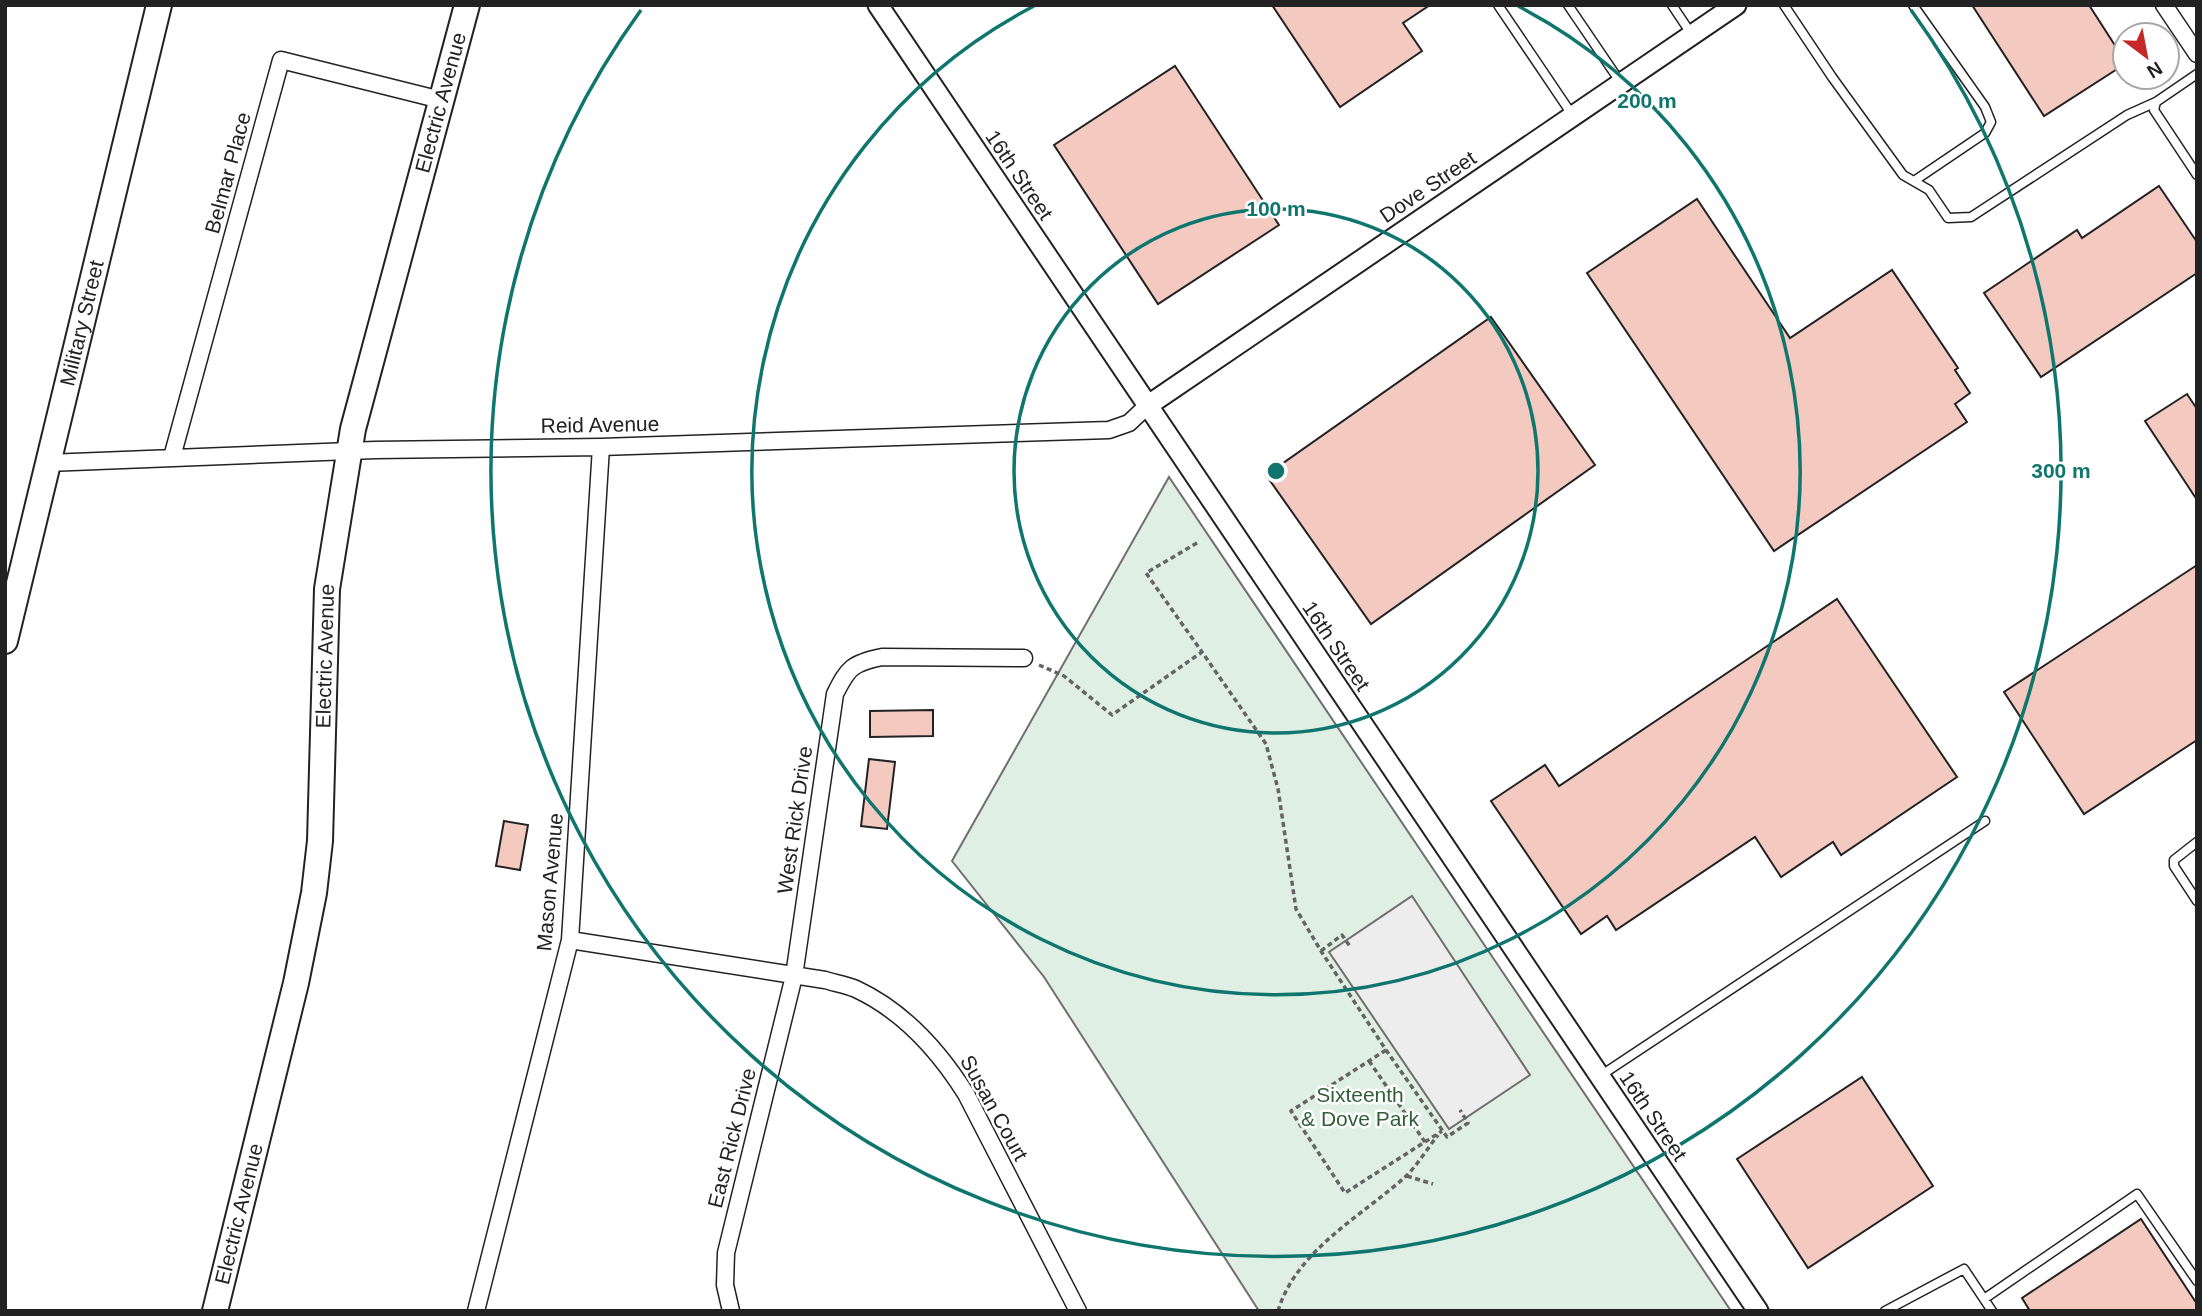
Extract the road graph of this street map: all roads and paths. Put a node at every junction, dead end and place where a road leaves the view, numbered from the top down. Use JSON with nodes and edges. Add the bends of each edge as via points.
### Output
{"nodes":[{"id":1,"x":159,"y":5,"type":"edge"},
{"id":2,"x":467,"y":5,"type":"edge"},
{"id":3,"x":878,"y":5,"type":"edge"},
{"id":4,"x":1498,"y":5,"type":"edge"},
{"id":5,"x":1568,"y":5,"type":"edge"},
{"id":6,"x":1672,"y":5,"type":"edge"},
{"id":7,"x":1736,"y":5,"type":"edge"},
{"id":8,"x":1784,"y":5,"type":"edge"},
{"id":9,"x":1913,"y":5,"type":"edge"},
{"id":10,"x":2164,"y":5,"type":"edge"},
{"id":11,"x":1692,"y":35,"type":"junction"},
{"id":12,"x":2197,"y":54,"type":"edge"},
{"id":13,"x":2197,"y":74,"type":"edge"},
{"id":14,"x":1621,"y":83,"type":"junction"},
{"id":15,"x":441,"y":100,"type":"junction"},
{"id":16,"x":2156,"y":102,"type":"junction"},
{"id":17,"x":1573,"y":116,"type":"junction"},
{"id":18,"x":2197,"y":174,"type":"edge"},
{"id":19,"x":1914,"y":181,"type":"junction"},
{"id":20,"x":1147,"y":406,"type":"junction"},
{"id":21,"x":601,"y":447,"type":"junction"},
{"id":22,"x":349,"y":452,"type":"junction"},
{"id":23,"x":172,"y":457,"type":"junction"},
{"id":24,"x":47,"y":463,"type":"junction"},
{"id":25,"x":1197,"y":542,"type":"dead end"},
{"id":26,"x":5,"y":641,"type":"edge"},
{"id":27,"x":1202,"y":652,"type":"junction"},
{"id":28,"x":1024,"y":658,"type":"joint"},
{"id":29,"x":1985,"y":821,"type":"dead end"},
{"id":30,"x":2197,"y":842,"type":"edge"},
{"id":31,"x":2197,"y":901,"type":"edge"},
{"id":32,"x":570,"y":940,"type":"junction"},
{"id":33,"x":1351,"y":948,"type":"dead end"},
{"id":34,"x":1321,"y":951,"type":"junction"},
{"id":35,"x":794,"y":976,"type":"junction"},
{"id":36,"x":1386,"y":1050,"type":"junction"},
{"id":37,"x":1370,"y":1061,"type":"junction"},
{"id":38,"x":1600,"y":1076,"type":"junction"},
{"id":39,"x":1460,"y":1110,"type":"dead end"},
{"id":40,"x":1442,"y":1130,"type":"junction"},
{"id":41,"x":1425,"y":1142,"type":"junction"},
{"id":42,"x":1407,"y":1175,"type":"junction"},
{"id":43,"x":1433,"y":1184,"type":"dead end"},
{"id":44,"x":2197,"y":1281,"type":"edge"},
{"id":45,"x":1984,"y":1298,"type":"junction"},
{"id":46,"x":215,"y":1311,"type":"edge"},
{"id":47,"x":476,"y":1311,"type":"edge"},
{"id":48,"x":732,"y":1311,"type":"edge"},
{"id":49,"x":1078,"y":1311,"type":"edge"},
{"id":50,"x":1278,"y":1311,"type":"edge"},
{"id":51,"x":1758,"y":1311,"type":"edge"},
{"id":52,"x":1885,"y":1311,"type":"edge"},
{"id":53,"x":1992,"y":1311,"type":"edge"}],
"edges":[{"from":1,"to":24,"type":"main road","name":"Military Street"},
{"from":2,"to":15,"type":"main road","name":"Electric Avenue"},
{"from":3,"to":20,"type":"street","name":"16th Street"},
{"from":4,"to":17,"type":"lane"},
{"from":5,"to":14,"type":"lane"},
{"from":6,"to":11,"type":"lane"},
{"from":7,"to":11,"type":"street","name":"Dove Street"},
{"from":8,"to":19,"type":"lane","via":[[1903,175]]},
{"from":9,"to":19,"type":"lane","via":[[1991,122],[1985,133]]},
{"from":10,"to":12,"type":"street"},
{"from":11,"to":14,"type":"street","name":"Dove Street"},
{"from":13,"to":16,"type":"lane"},
{"from":14,"to":17,"type":"street","name":"Dove Street"},
{"from":15,"to":22,"type":"main road","name":"Electric Avenue"},
{"from":15,"to":23,"type":"street","name":"Belmar Place","via":[[281,60]]},
{"from":16,"to":18,"type":"lane","via":[[2154,110]]},
{"from":16,"to":19,"type":"lane","via":[[2127,115],[1970,216],[1948,218],[1929,190]]},
{"from":17,"to":20,"type":"street","name":"Dove Street"},
{"from":20,"to":21,"type":"street","name":"Reid Avenue","via":[[1129,423],[1110,430]]},
{"from":20,"to":38,"type":"street","name":"16th Street"},
{"from":21,"to":22,"type":"street","name":"Reid Avenue"},
{"from":21,"to":32,"type":"street","name":"Mason Avenue"},
{"from":22,"to":23,"type":"street","name":"Reid Avenue"},
{"from":22,"to":46,"type":"main road","name":"Electric Avenue","via":[[327,589],[320,841],[314,893]]},
{"from":23,"to":24,"type":"street","name":"Reid Avenue"},
{"from":24,"to":26,"type":"main road","name":"Military Street"},
{"from":25,"to":27,"type":"path","via":[[1146,573]]},
{"from":27,"to":28,"type":"path","via":[[1112,715],[1064,676]]},
{"from":27,"to":34,"type":"path","via":[[1266,744],[1278,789],[1296,909]]},
{"from":28,"to":35,"type":"street","name":"West Rick Drive","via":[[882,657],[846,672],[835,694]]},
{"from":29,"to":38,"type":"lane"},
{"from":30,"to":31,"type":"lane","via":[[2174,860]]},
{"from":32,"to":35,"type":"street","name":"Susan Court"},
{"from":32,"to":47,"type":"street","name":"Mason Avenue"},
{"from":33,"to":34,"type":"path","via":[[1342,935]]},
{"from":34,"to":36,"type":"path"},
{"from":35,"to":48,"type":"street","name":"East Rick Drive","via":[[726,1253],[725,1285]]},
{"from":35,"to":49,"type":"street","name":"Susan Court","via":[[855,989],[880,1002],[948,1065]]},
{"from":36,"to":37,"type":"path"},
{"from":36,"to":40,"type":"path"},
{"from":37,"to":41,"type":"path"},
{"from":37,"to":41,"type":"path","via":[[1292,1111],[1345,1193]]},
{"from":38,"to":51,"type":"street","name":"16th Street"},
{"from":39,"to":40,"type":"path","via":[[1468,1123],[1447,1137]]},
{"from":40,"to":41,"type":"path"},
{"from":40,"to":42,"type":"path"},
{"from":42,"to":43,"type":"path"},
{"from":42,"to":50,"type":"path","via":[[1311,1255],[1283,1294]]},
{"from":44,"to":45,"type":"lane","via":[[2137,1194]]},
{"from":45,"to":52,"type":"lane","via":[[1964,1269]]},
{"from":45,"to":53,"type":"lane"}]}
